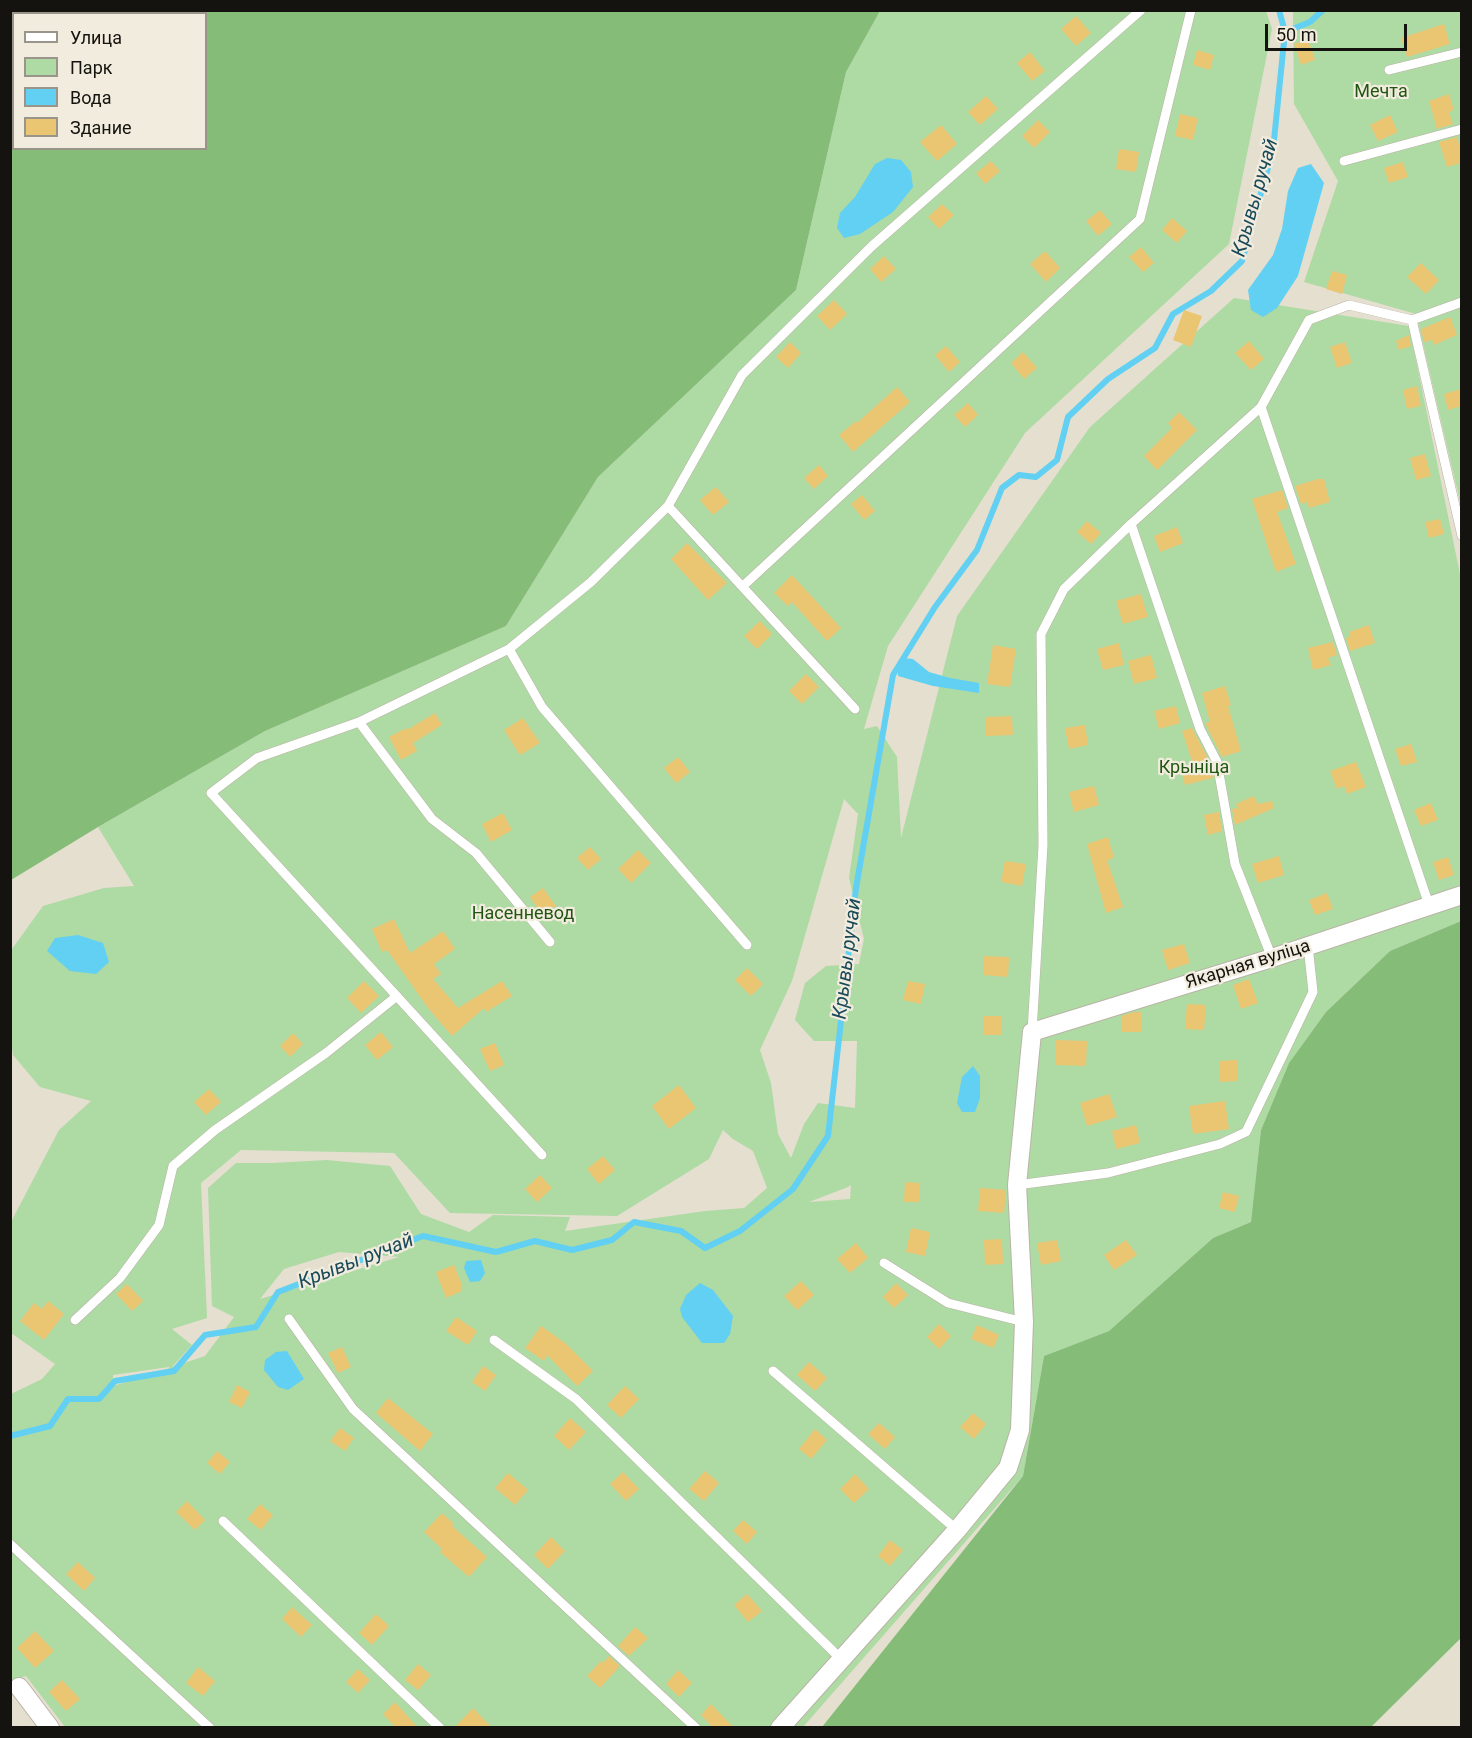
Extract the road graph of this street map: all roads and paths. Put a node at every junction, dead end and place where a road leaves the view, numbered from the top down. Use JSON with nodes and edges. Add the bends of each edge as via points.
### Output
{"nodes":[{"id":1,"x":1141,"y":10,"type":"edge"},
{"id":2,"x":1191,"y":10,"type":"edge"},
{"id":3,"x":1461,"y":52,"type":"edge"},
{"id":4,"x":1389,"y":70,"type":"dead end"},
{"id":5,"x":1461,"y":129,"type":"edge"},
{"id":6,"x":1344,"y":161,"type":"dead end"},
{"id":7,"x":1461,"y":302,"type":"edge"},
{"id":8,"x":1412,"y":320,"type":"junction"},
{"id":9,"x":1261,"y":408,"type":"junction"},
{"id":10,"x":1461,"y":493,"type":"edge"},
{"id":11,"x":1451,"y":496,"type":"junction"},
{"id":12,"x":668,"y":506,"type":"junction"},
{"id":13,"x":1131,"y":524,"type":"junction"},
{"id":14,"x":1461,"y":536,"type":"edge"},
{"id":15,"x":743,"y":586,"type":"junction"},
{"id":16,"x":509,"y":649,"type":"junction"},
{"id":17,"x":855,"y":709,"type":"dead end"},
{"id":18,"x":359,"y":722,"type":"junction"},
{"id":19,"x":1461,"y":895,"type":"edge"},
{"id":20,"x":1429,"y":905,"type":"junction"},
{"id":21,"x":550,"y":942,"type":"dead end"},
{"id":22,"x":747,"y":945,"type":"dead end"},
{"id":23,"x":1308,"y":946,"type":"junction"},
{"id":24,"x":1272,"y":958,"type":"junction"},
{"id":25,"x":397,"y":996,"type":"junction"},
{"id":26,"x":1032,"y":1032,"type":"junction"},
{"id":27,"x":542,"y":1155,"type":"dead end"},
{"id":28,"x":1017,"y":1185,"type":"junction"},
{"id":29,"x":884,"y":1263,"type":"dead end"},
{"id":30,"x":289,"y":1318,"type":"dead end"},
{"id":31,"x":75,"y":1320,"type":"dead end"},
{"id":32,"x":1024,"y":1323,"type":"junction"},
{"id":33,"x":494,"y":1340,"type":"dead end"},
{"id":34,"x":773,"y":1371,"type":"dead end"},
{"id":35,"x":224,"y":1521,"type":"dead end"},
{"id":36,"x":957,"y":1530,"type":"junction"},
{"id":37,"x":10,"y":1544,"type":"edge"},
{"id":38,"x":842,"y":1660,"type":"junction"},
{"id":39,"x":20,"y":1687,"type":"dead end"},
{"id":40,"x":50,"y":1728,"type":"edge"},
{"id":41,"x":210,"y":1728,"type":"edge"},
{"id":42,"x":440,"y":1728,"type":"edge"},
{"id":43,"x":696,"y":1728,"type":"edge"},
{"id":44,"x":780,"y":1728,"type":"edge"}],
"edges":[{"from":1,"to":12,"type":"lane","via":[[872,246],[742,375]]},
{"from":2,"to":15,"type":"lane","via":[[1140,219]]},
{"from":3,"to":4,"type":"lane"},
{"from":5,"to":6,"type":"lane"},
{"from":7,"to":8,"type":"lane"},
{"from":8,"to":9,"type":"lane","via":[[1349,305],[1309,320]]},
{"from":8,"to":11,"type":"lane"},
{"from":9,"to":13,"type":"lane"},
{"from":9,"to":20,"type":"lane"},
{"from":10,"to":11,"type":"lane"},
{"from":11,"to":14,"type":"lane"},
{"from":12,"to":15,"type":"lane"},
{"from":12,"to":16,"type":"lane","via":[[591,582]]},
{"from":13,"to":24,"type":"lane","via":[[1200,729],[1217,762],[1235,864]]},
{"from":13,"to":26,"type":"lane","via":[[1064,589],[1041,634],[1043,845]]},
{"from":15,"to":17,"type":"lane"},
{"from":16,"to":18,"type":"lane"},
{"from":16,"to":22,"type":"lane","via":[[542,707]]},
{"from":18,"to":21,"type":"lane","via":[[432,819],[476,852]]},
{"from":18,"to":25,"type":"lane","via":[[257,758],[211,793]]},
{"from":19,"to":20,"type":"street","name":"Якарная вуліца"},
{"from":20,"to":23,"type":"street","name":"Якарная вуліца"},
{"from":23,"to":24,"type":"street","name":"Якарная вуліца"},
{"from":23,"to":28,"type":"lane","via":[[1313,992],[1246,1132],[1220,1144],[1108,1173]]},
{"from":24,"to":26,"type":"street","name":"Якарная вуліца"},
{"from":25,"to":27,"type":"lane"},
{"from":25,"to":31,"type":"lane","via":[[326,1053],[215,1130],[173,1166],[159,1225],[120,1278]]},
{"from":26,"to":28,"type":"street"},
{"from":28,"to":32,"type":"street"},
{"from":29,"to":32,"type":"lane","via":[[948,1303]]},
{"from":30,"to":43,"type":"lane","via":[[353,1409]]},
{"from":32,"to":36,"type":"street","via":[[1020,1430],[1008,1468]]},
{"from":33,"to":38,"type":"lane","via":[[576,1399]]},
{"from":34,"to":36,"type":"lane"},
{"from":35,"to":42,"type":"lane"},
{"from":36,"to":38,"type":"street"},
{"from":37,"to":41,"type":"lane"},
{"from":38,"to":44,"type":"street"},
{"from":39,"to":40,"type":"street"}]}
